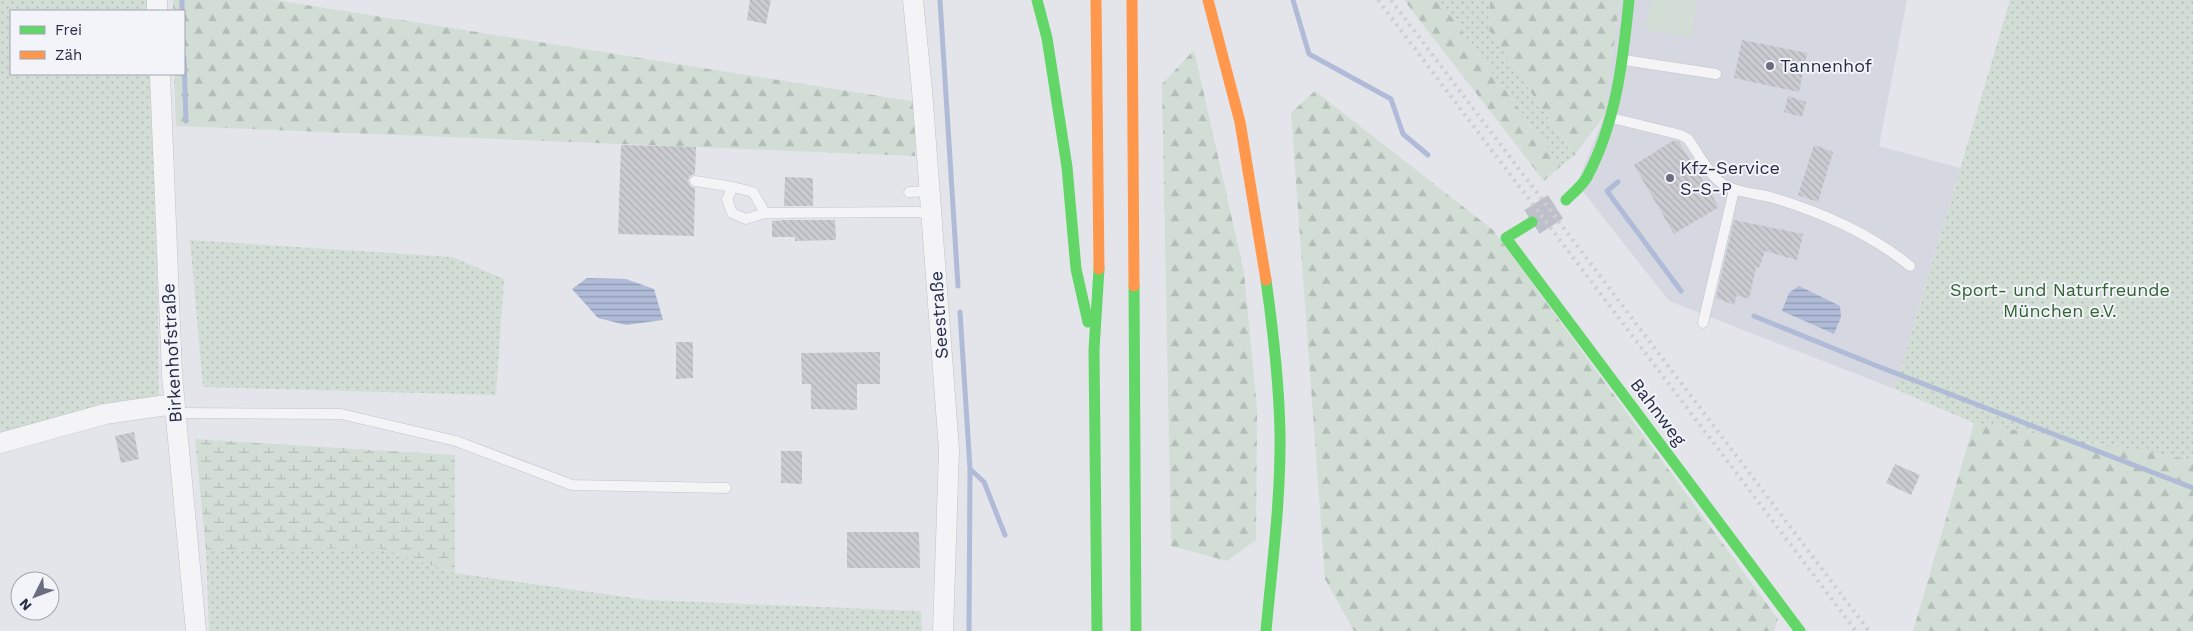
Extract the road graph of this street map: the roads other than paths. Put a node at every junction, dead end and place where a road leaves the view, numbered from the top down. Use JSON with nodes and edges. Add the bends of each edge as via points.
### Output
{"nodes":[{"id":1,"x":913,"y":0,"type":"edge"},
{"id":2,"x":1037,"y":0,"type":"edge"},
{"id":3,"x":1096,"y":0,"type":"edge"},
{"id":4,"x":1132,"y":0,"type":"edge"},
{"id":5,"x":1208,"y":0,"type":"edge"},
{"id":6,"x":1629,"y":0,"type":"edge"},
{"id":7,"x":1623,"y":60,"type":"junction"},
{"id":8,"x":1716,"y":74,"type":"dead end"},
{"id":9,"x":160,"y":75,"type":"edge"},
{"id":10,"x":1611,"y":118,"type":"junction"},
{"id":11,"x":695,"y":181,"type":"dead end"},
{"id":12,"x":733,"y":187,"type":"junction"},
{"id":13,"x":1734,"y":190,"type":"junction"},
{"id":14,"x":930,"y":191,"type":"junction"},
{"id":15,"x":909,"y":192,"type":"dead end"},
{"id":16,"x":1566,"y":200,"type":"tunnel mouth"},
{"id":17,"x":764,"y":213,"type":"junction"},
{"id":18,"x":932,"y":214,"type":"junction"},
{"id":19,"x":1532,"y":222,"type":"tunnel mouth"},
{"id":20,"x":1910,"y":266,"type":"dead end"},
{"id":21,"x":1703,"y":323,"type":"dead end"},
{"id":22,"x":1094,"y":350,"type":"junction"},
{"id":23,"x":175,"y":409,"type":"junction"},
{"id":24,"x":0,"y":443,"type":"edge"},
{"id":25,"x":726,"y":488,"type":"dead end"},
{"id":26,"x":196,"y":631,"type":"edge"},
{"id":27,"x":943,"y":631,"type":"edge"},
{"id":28,"x":1097,"y":631,"type":"edge"},
{"id":29,"x":1136,"y":631,"type":"edge"},
{"id":30,"x":1266,"y":631,"type":"edge"},
{"id":31,"x":1800,"y":631,"type":"edge"}],
"edges":[{"from":1,"to":14,"type":"street","name":"Seestraße"},
{"from":2,"to":22,"type":"main road","via":[[1047,38],[1067,167],[1076,269]]},
{"from":3,"to":22,"type":"main road","via":[[1100,274]]},
{"from":4,"to":29,"type":"main road"},
{"from":5,"to":30,"type":"main road","via":[[1240,122],[1274,335],[1280,434]]},
{"from":6,"to":7,"type":"main road"},
{"from":7,"to":8,"type":"lane"},
{"from":7,"to":10,"type":"main road"},
{"from":9,"to":23,"type":"street","name":"Birkenhofstraße"},
{"from":10,"to":13,"type":"lane","via":[[1688,139],[1715,177]]},
{"from":10,"to":16,"type":"main road","via":[[1586,179]]},
{"from":11,"to":12,"type":"lane"},
{"from":12,"to":17,"type":"lane","via":[[753,192]]},
{"from":12,"to":17,"type":"lane","via":[[727,199],[732,213],[746,219]]},
{"from":13,"to":20,"type":"lane","via":[[1773,198],[1830,218],[1875,241]]},
{"from":13,"to":21,"type":"lane"},
{"from":14,"to":15,"type":"lane"},
{"from":14,"to":18,"type":"street","name":"Seestraße"},
{"from":17,"to":18,"type":"lane"},
{"from":18,"to":27,"type":"street","name":"Seestraße","via":[[950,450]]},
{"from":19,"to":31,"type":"main road","name":"Bahnweg","via":[[1506,238]]},
{"from":22,"to":28,"type":"main road"},
{"from":23,"to":24,"type":"street","via":[[105,414]]},
{"from":23,"to":25,"type":"lane","via":[[341,414],[456,441],[572,485]]},
{"from":23,"to":26,"type":"street","name":"Birkenhofstraße"}]}
